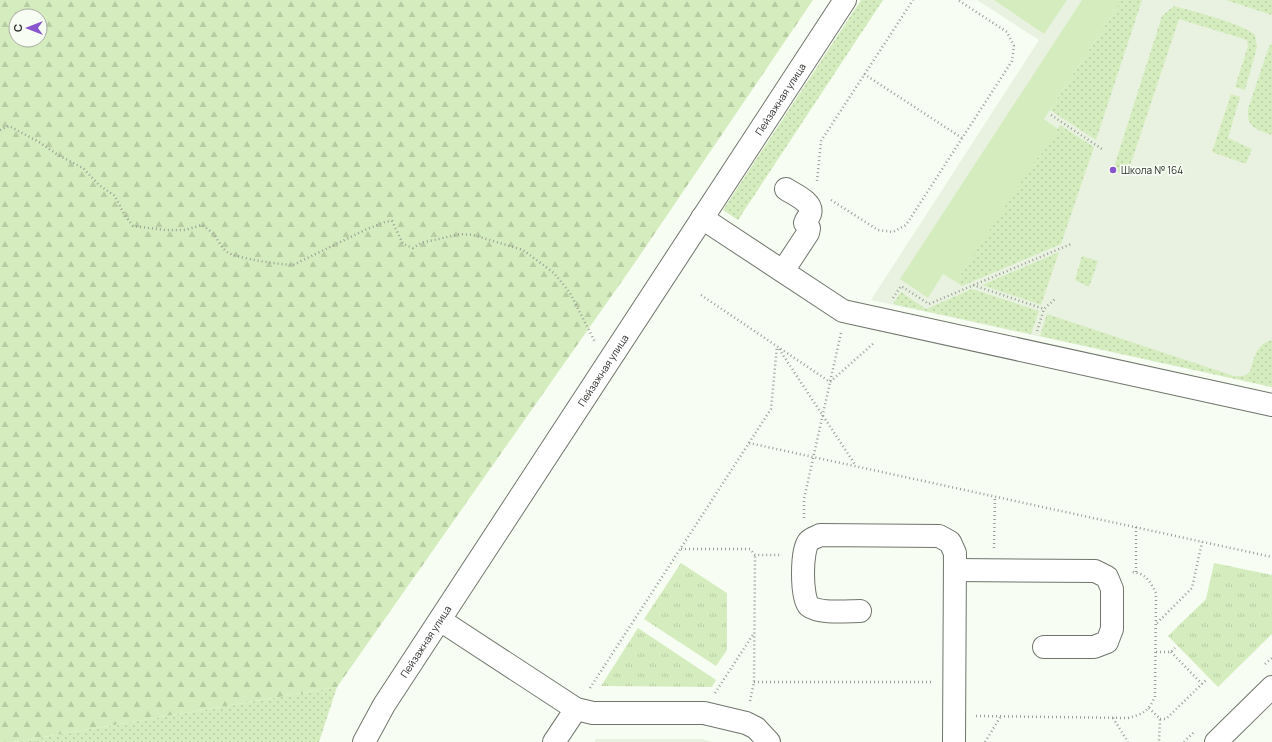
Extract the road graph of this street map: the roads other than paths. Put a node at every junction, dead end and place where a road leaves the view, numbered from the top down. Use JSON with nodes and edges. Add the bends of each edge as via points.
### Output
{"nodes":[{"id":1,"x":845,"y":0,"type":"edge"},
{"id":2,"x":786,"y":188,"type":"dead end"},
{"id":3,"x":702,"y":218,"type":"junction"},
{"id":4,"x":783,"y":271,"type":"junction"},
{"id":5,"x":1272,"y":405,"type":"edge"},
{"id":6,"x":955,"y":570,"type":"junction"},
{"id":7,"x":860,"y":611,"type":"dead end"},
{"id":8,"x":440,"y":620,"type":"junction"},
{"id":9,"x":1044,"y":647,"type":"dead end"},
{"id":10,"x":1272,"y":687,"type":"edge"},
{"id":11,"x":576,"y":709,"type":"junction"},
{"id":12,"x":364,"y":742,"type":"edge"},
{"id":13,"x":554,"y":742,"type":"edge"},
{"id":14,"x":769,"y":742,"type":"edge"},
{"id":15,"x":954,"y":742,"type":"edge"},
{"id":16,"x":1216,"y":742,"type":"edge"}],
"edges":[{"from":1,"to":3,"type":"street","name":"Пейзажная улица"},
{"from":2,"to":4,"type":"street","via":[[807,203],[810,214],[805,223],[809,228],[808,233]]},
{"from":3,"to":4,"type":"street"},
{"from":3,"to":8,"type":"street","name":"Пейзажная улица"},
{"from":4,"to":5,"type":"street","via":[[843,311]]},
{"from":6,"to":7,"type":"street","via":[[955,553],[950,542],[939,536],[820,535],[809,541],[804,553],[803,594],[809,605],[820,611]]},
{"from":6,"to":9,"type":"street","via":[[1095,571],[1107,578],[1112,590],[1112,628],[1107,642],[1094,647]]},
{"from":6,"to":15,"type":"street"},
{"from":8,"to":11,"type":"street"},
{"from":8,"to":12,"type":"street","name":"Пейзажная улица","via":[[384,705]]},
{"from":10,"to":16,"type":"street"},
{"from":11,"to":13,"type":"street"},
{"from":11,"to":14,"type":"street","via":[[593,713],[704,713],[746,723],[756,728]]}]}
